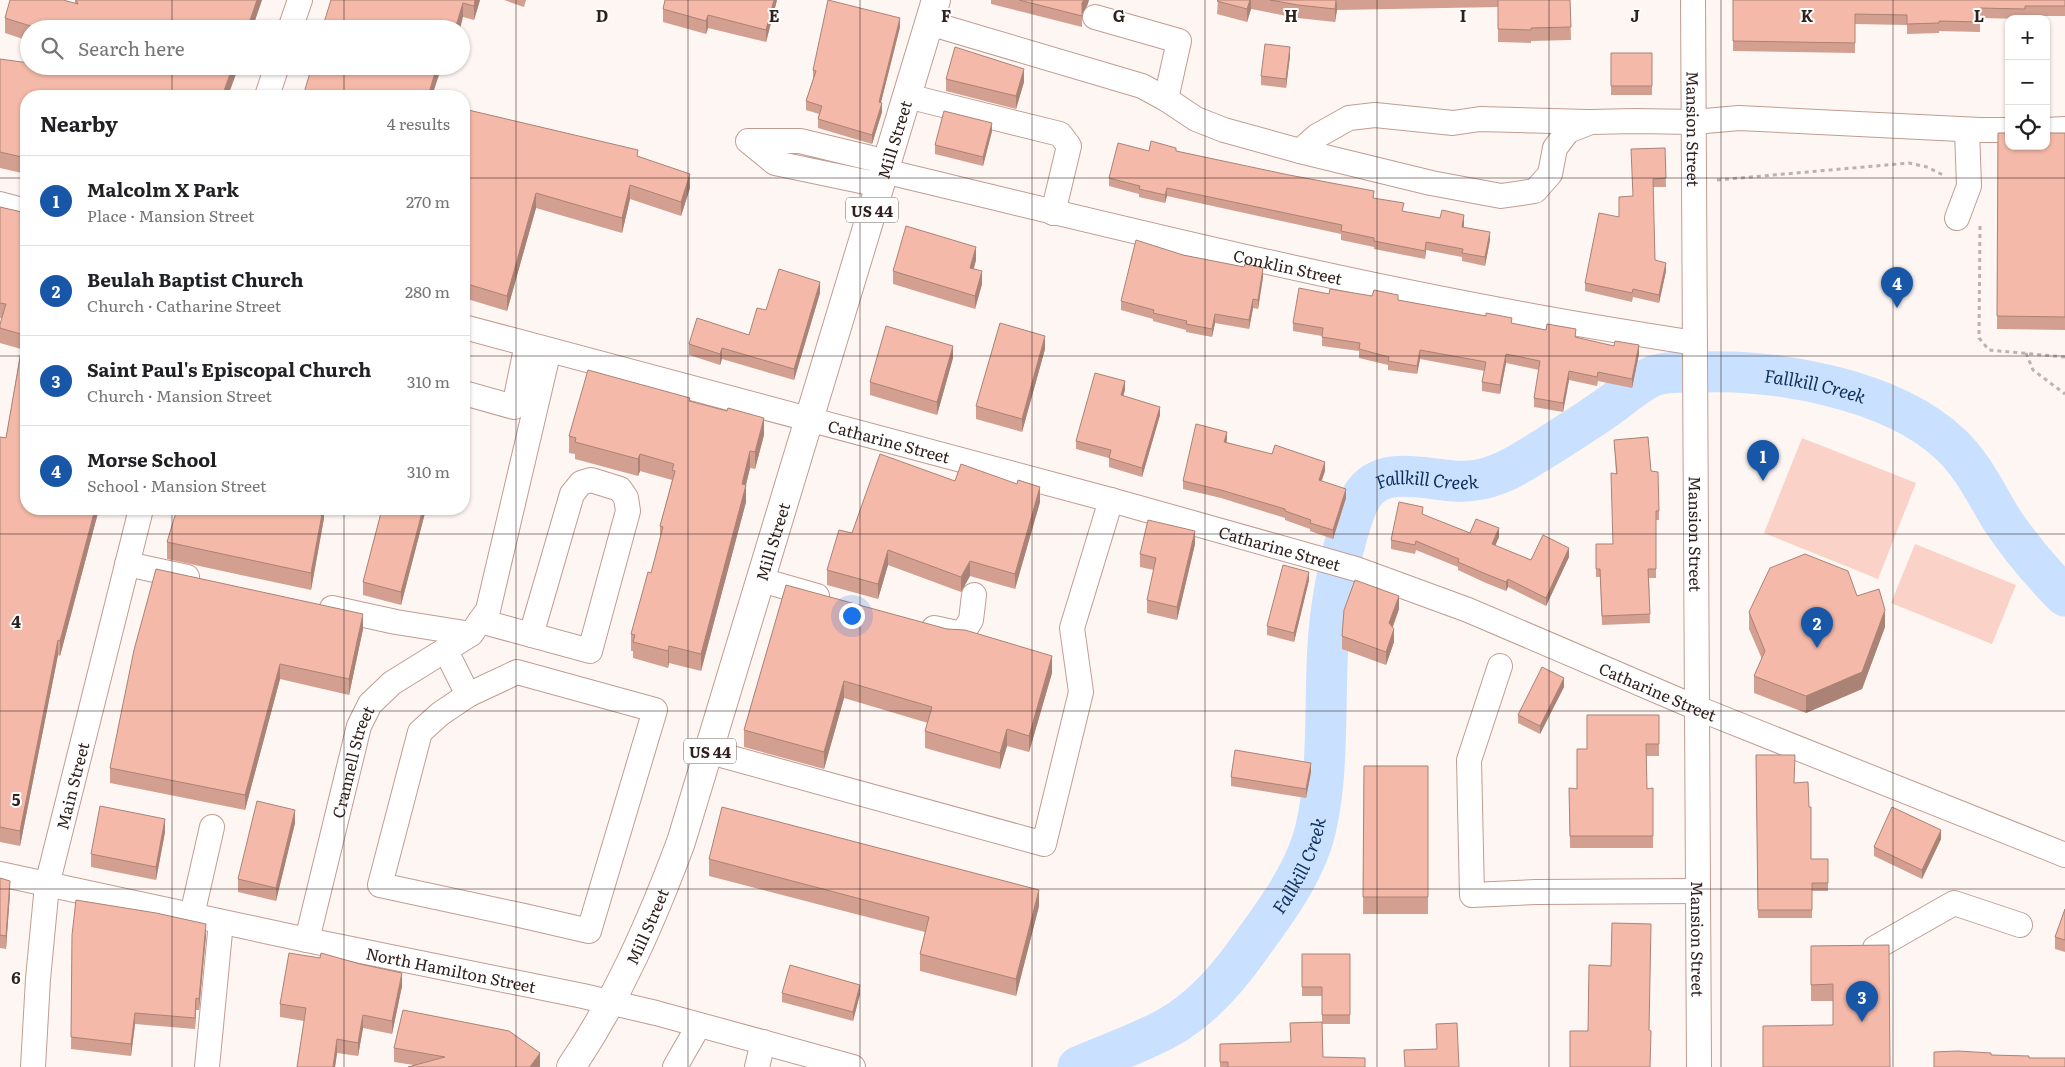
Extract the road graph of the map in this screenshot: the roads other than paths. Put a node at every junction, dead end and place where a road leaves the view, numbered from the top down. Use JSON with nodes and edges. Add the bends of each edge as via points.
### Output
{"nodes":[{"id":1,"x":300,"y":0,"type":"edge"},
{"id":2,"x":1693,"y":0,"type":"edge"},
{"id":3,"x":933,"y":11,"type":"edge"},
{"id":4,"x":1095,"y":17,"type":"dead end"},
{"id":5,"x":293,"y":20,"type":"edge"},
{"id":6,"x":275,"y":75,"type":"edge"},
{"id":7,"x":269,"y":90,"type":"edge"},
{"id":8,"x":907,"y":96,"type":"junction"},
{"id":9,"x":1166,"y":99,"type":"junction"},
{"id":10,"x":1592,"y":122,"type":"junction"},
{"id":11,"x":1694,"y":122,"type":"junction"},
{"id":12,"x":2065,"y":129,"type":"edge"},
{"id":13,"x":1967,"y":130,"type":"junction"},
{"id":14,"x":2005,"y":130,"type":"edge"},
{"id":15,"x":2050,"y":130,"type":"edge"},
{"id":16,"x":1300,"y":151,"type":"junction"},
{"id":17,"x":884,"y":173,"type":"junction"},
{"id":18,"x":0,"y":204,"type":"edge"},
{"id":19,"x":20,"y":209,"type":"edge"},
{"id":20,"x":1053,"y":213,"type":"junction"},
{"id":21,"x":1968,"y":219,"type":"road end"},
{"id":22,"x":470,"y":329,"type":"edge"},
{"id":23,"x":538,"y":347,"type":"junction"},
{"id":24,"x":1695,"y":349,"type":"junction"},
{"id":25,"x":470,"y":395,"type":"edge"},
{"id":26,"x":809,"y":419,"type":"junction"},
{"id":27,"x":1111,"y":500,"type":"junction"},
{"id":28,"x":139,"y":515,"type":"edge"},
{"id":29,"x":127,"y":564,"type":"junction"},
{"id":30,"x":761,"y":580,"type":"junction"},
{"id":31,"x":205,"y":581,"type":"edge"},
{"id":32,"x":974,"y":595,"type":"dead end"},
{"id":33,"x":835,"y":602,"type":"edge"},
{"id":34,"x":310,"y":603,"type":"edge"},
{"id":35,"x":916,"y":623,"type":"edge"},
{"id":36,"x":475,"y":628,"type":"junction"},
{"id":37,"x":531,"y":635,"type":"junction"},
{"id":38,"x":446,"y":651,"type":"junction"},
{"id":39,"x":1500,"y":666,"type":"dead end"},
{"id":40,"x":468,"y":695,"type":"junction"},
{"id":41,"x":1697,"y":708,"type":"junction"},
{"id":42,"x":710,"y":752,"type":"junction"},
{"id":43,"x":212,"y":827,"type":"dead end"},
{"id":44,"x":2065,"y":856,"type":"edge"},
{"id":45,"x":0,"y":874,"type":"edge"},
{"id":46,"x":47,"y":885,"type":"junction"},
{"id":47,"x":1698,"y":891,"type":"junction"},
{"id":48,"x":192,"y":915,"type":"junction"},
{"id":49,"x":221,"y":922,"type":"junction"},
{"id":50,"x":2020,"y":925,"type":"dead end"},
{"id":51,"x":306,"y":940,"type":"junction"},
{"id":52,"x":1875,"y":948,"type":"edge"},
{"id":53,"x":610,"y":1002,"type":"junction"},
{"id":54,"x":699,"y":1025,"type":"junction"},
{"id":55,"x":763,"y":1042,"type":"junction"},
{"id":56,"x":33,"y":1067,"type":"edge"},
{"id":57,"x":207,"y":1067,"type":"edge"},
{"id":58,"x":571,"y":1067,"type":"edge"},
{"id":59,"x":675,"y":1067,"type":"edge"},
{"id":60,"x":757,"y":1067,"type":"edge"},
{"id":61,"x":853,"y":1067,"type":"edge"},
{"id":62,"x":1699,"y":1067,"type":"edge"}],
"edges":[{"from":1,"to":5,"type":"street"},
{"from":2,"to":11,"type":"street","name":"Mansion Street"},
{"from":3,"to":8,"type":"highway","name":"Mill Street","number":"US 44"},
{"from":3,"to":9,"type":"street","via":[[1142,86]]},
{"from":4,"to":9,"type":"street","via":[[1179,41]]},
{"from":6,"to":7,"type":"street"},
{"from":8,"to":17,"type":"highway","name":"Mill Street","number":"US 44"},
{"from":8,"to":20,"type":"street","via":[[1060,134],[1069,146]]},
{"from":9,"to":16,"type":"street","via":[[1196,119],[1224,130]]},
{"from":10,"to":11,"type":"street"},
{"from":10,"to":16,"type":"street","via":[[1480,119],[1453,123],[1366,116],[1349,118],[1317,136]]},
{"from":10,"to":16,"type":"street","via":[[1568,131],[1554,148],[1550,174],[1535,191],[1501,196],[1431,183]]},
{"from":11,"to":13,"type":"street","via":[[1739,118]]},
{"from":11,"to":24,"type":"street","name":"Mansion Street"},
{"from":12,"to":15,"type":"street"},
{"from":13,"to":14,"type":"street"},
{"from":13,"to":21,"type":"street"},
{"from":17,"to":20,"type":"street","name":"Conklin Street"},
{"from":17,"to":26,"type":"highway","name":"Mill Street","number":"US 44"},
{"from":18,"to":19,"type":"street"},
{"from":20,"to":24,"type":"street","name":"Conklin Street","via":[[1348,279]]},
{"from":22,"to":23,"type":"street","name":"Catharine Street"},
{"from":23,"to":25,"type":"street","via":[[514,407]]},
{"from":23,"to":26,"type":"street","name":"Catharine Street"},
{"from":23,"to":36,"type":"street","via":[[488,610]]},
{"from":24,"to":41,"type":"street","name":"Mansion Street"},
{"from":26,"to":27,"type":"street","name":"Catharine Street"},
{"from":26,"to":30,"type":"highway","name":"Mill Street","number":"US 44"},
{"from":27,"to":41,"type":"street","name":"Catharine Street","via":[[1356,569],[1468,610]]},
{"from":27,"to":42,"type":"street","via":[[1072,628],[1081,692],[1044,844]]},
{"from":28,"to":29,"type":"street","name":"Main Street"},
{"from":29,"to":31,"type":"street"},
{"from":29,"to":46,"type":"street","name":"Main Street"},
{"from":30,"to":33,"type":"street"},
{"from":30,"to":42,"type":"highway","name":"Mill Street","number":"US 44"},
{"from":32,"to":35,"type":"street","via":[[971,620],[962,634]]},
{"from":34,"to":36,"type":"street","via":[[396,622]]},
{"from":36,"to":37,"type":"street"},
{"from":36,"to":38,"type":"street","name":"Crannell Street"},
{"from":37,"to":37,"type":"street","via":[[590,651],[628,511],[626,498],[620,489],[591,480],[581,483],[572,494]]},
{"from":38,"to":40,"type":"street"},
{"from":38,"to":51,"type":"street","name":"Crannell Street","via":[[392,683],[370,704],[359,726]]},
{"from":39,"to":47,"type":"street","via":[[1469,760],[1472,895]]},
{"from":40,"to":40,"type":"street","via":[[420,732],[380,885],[588,931],[655,710],[517,672]]},
{"from":41,"to":44,"type":"street","name":"Catharine Street"},
{"from":41,"to":47,"type":"street","name":"Mansion Street"},
{"from":42,"to":53,"type":"highway","name":"Mill Street","number":"US 44","via":[[668,878]]},
{"from":43,"to":48,"type":"street"},
{"from":45,"to":46,"type":"street","name":"North Hamilton Street"},
{"from":46,"to":48,"type":"street","name":"North Hamilton Street"},
{"from":46,"to":56,"type":"street","name":"Main Street"},
{"from":47,"to":62,"type":"street","name":"Mansion Street"},
{"from":48,"to":49,"type":"street","name":"North Hamilton Street"},
{"from":49,"to":51,"type":"street","name":"North Hamilton Street"},
{"from":49,"to":57,"type":"street"},
{"from":50,"to":52,"type":"street","via":[[1954,903]]},
{"from":51,"to":53,"type":"street","name":"North Hamilton Street"},
{"from":53,"to":54,"type":"street","name":"North Hamilton Street"},
{"from":53,"to":58,"type":"highway","name":"Mill Street","number":"US 44"},
{"from":54,"to":55,"type":"street","name":"North Hamilton Street"},
{"from":54,"to":59,"type":"street"},
{"from":55,"to":60,"type":"street"},
{"from":55,"to":61,"type":"street","name":"North Hamilton Street"}]}
